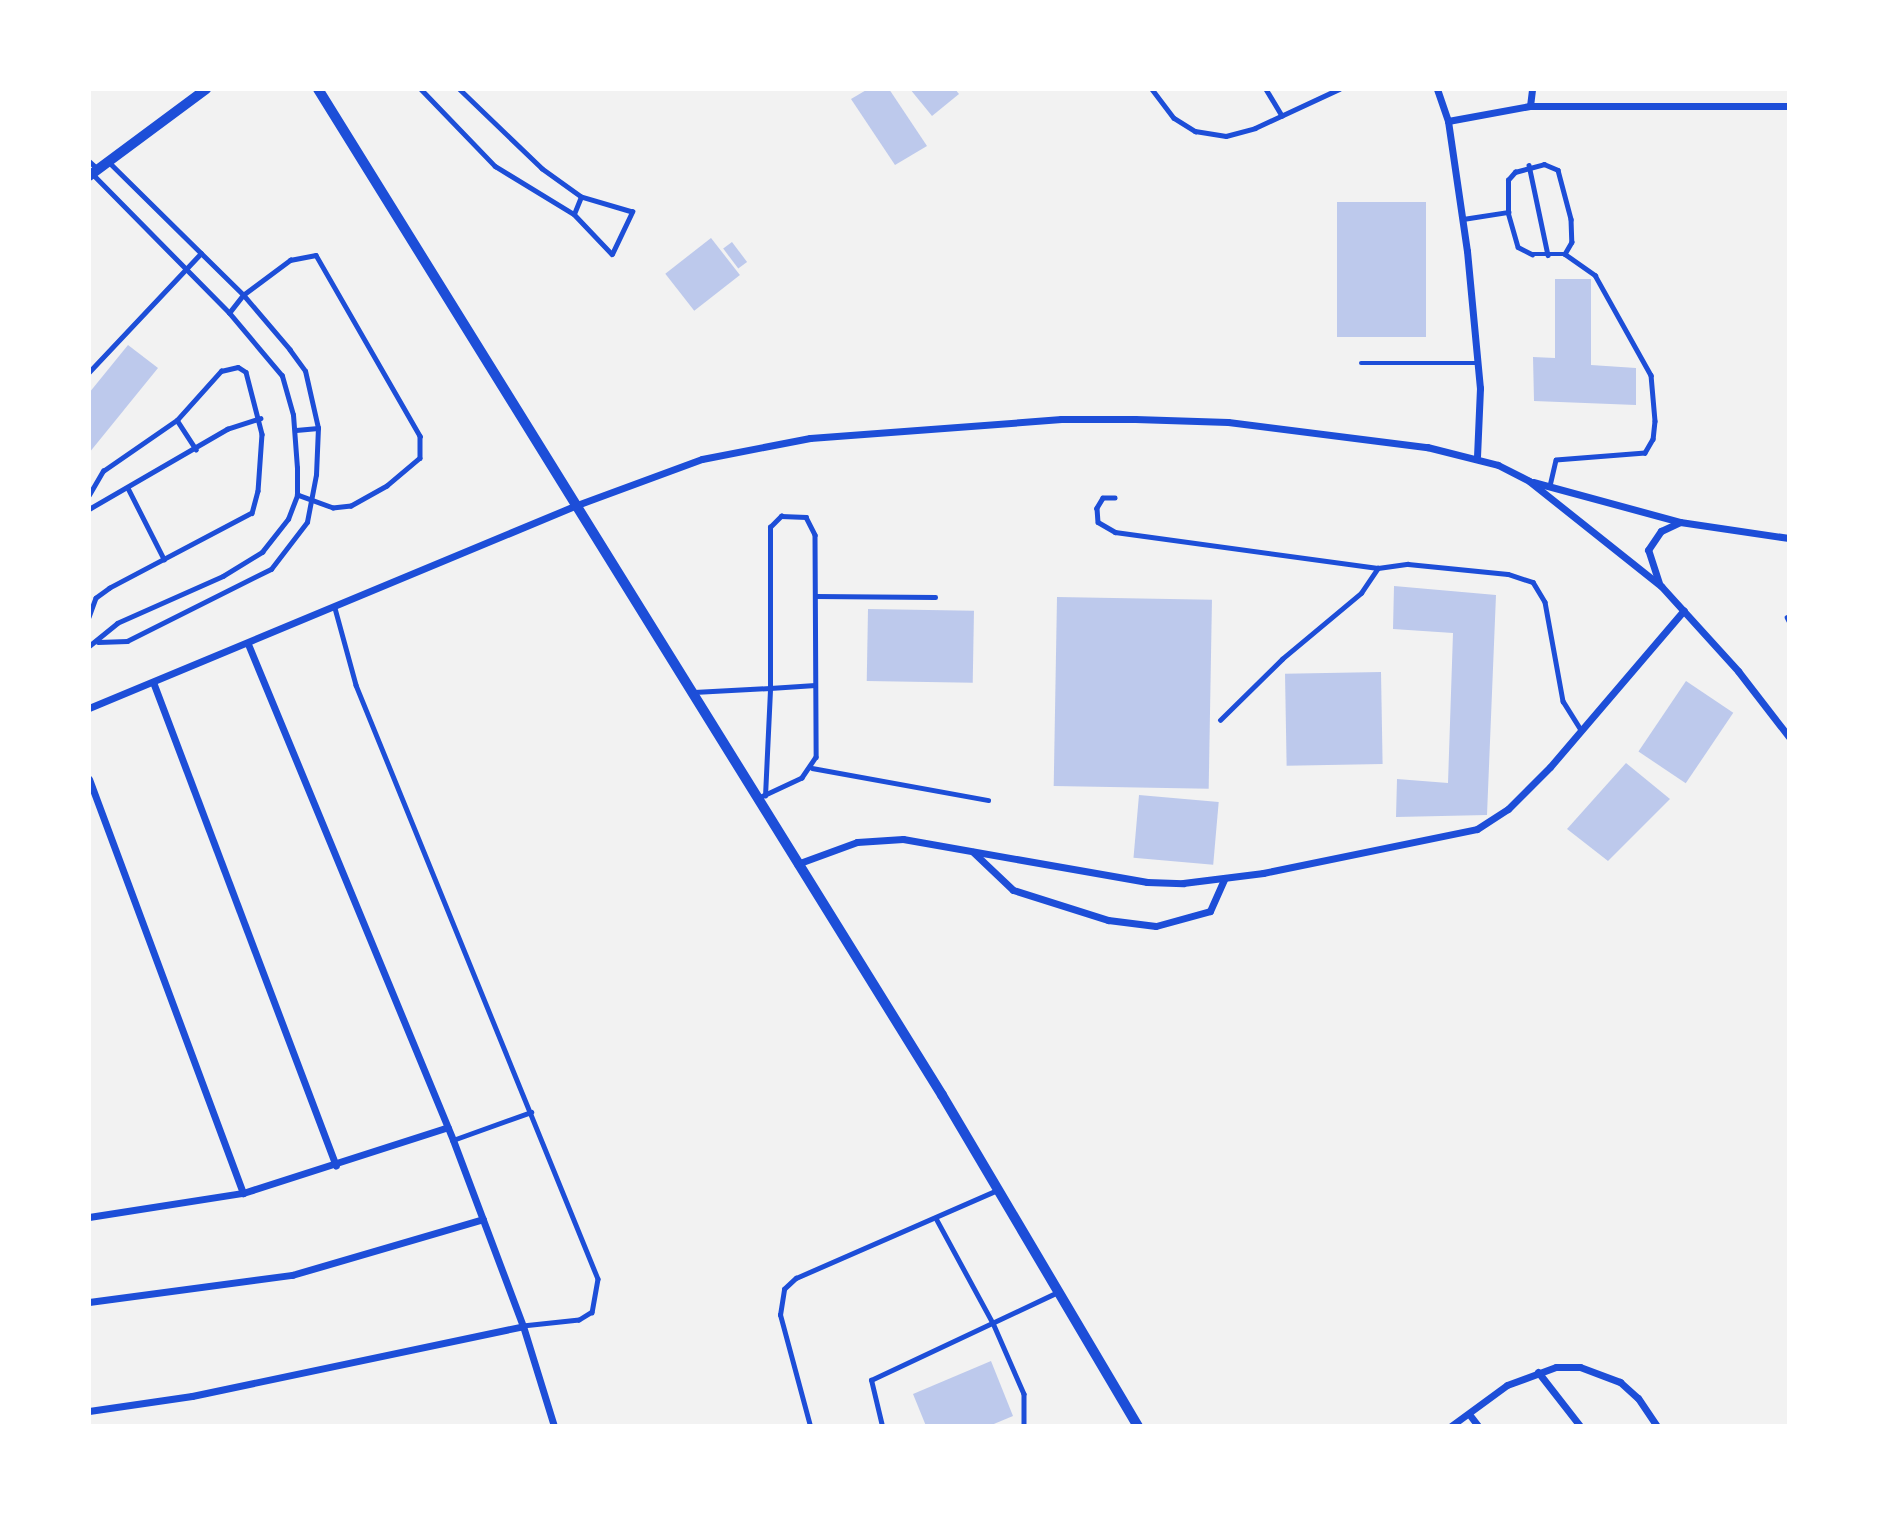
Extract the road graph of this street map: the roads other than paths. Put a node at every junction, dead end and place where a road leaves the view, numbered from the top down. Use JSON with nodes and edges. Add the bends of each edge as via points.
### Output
{"nodes":[{"id":1,"x":206,"y":89,"type":"edge"},
{"id":2,"x":318,"y":89,"type":"edge"},
{"id":3,"x":421,"y":89,"type":"edge"},
{"id":4,"x":459,"y":89,"type":"edge"},
{"id":5,"x":1152,"y":89,"type":"edge"},
{"id":6,"x":1266,"y":89,"type":"edge"},
{"id":7,"x":1339,"y":89,"type":"edge"},
{"id":8,"x":1437,"y":89,"type":"edge"},
{"id":9,"x":1534,"y":91,"type":"edge"},
{"id":10,"x":1530,"y":106,"type":"junction"},
{"id":11,"x":1789,"y":106,"type":"edge"},
{"id":12,"x":1282,"y":116,"type":"junction"},
{"id":13,"x":1448,"y":121,"type":"junction"},
{"id":14,"x":89,"y":161,"type":"edge"},
{"id":15,"x":1529,"y":165,"type":"junction"},
{"id":16,"x":97,"y":171,"type":"edge"},
{"id":17,"x":581,"y":197,"type":"junction"},
{"id":18,"x":1508,"y":212,"type":"junction"},
{"id":19,"x":574,"y":214,"type":"junction"},
{"id":20,"x":1464,"y":219,"type":"junction"},
{"id":21,"x":201,"y":253,"type":"junction"},
{"id":22,"x":1565,"y":254,"type":"junction"},
{"id":23,"x":1548,"y":255,"type":"junction"},
{"id":24,"x":184,"y":268,"type":"junction"},
{"id":25,"x":243,"y":295,"type":"junction"},
{"id":26,"x":229,"y":313,"type":"junction"},
{"id":27,"x":1361,"y":363,"type":"dead end"},
{"id":28,"x":1477,"y":363,"type":"junction"},
{"id":29,"x":89,"y":372,"type":"edge"},
{"id":30,"x":260,"y":418,"type":"junction"},
{"id":31,"x":177,"y":420,"type":"junction"},
{"id":32,"x":318,"y":428,"type":"junction"},
{"id":33,"x":296,"y":430,"type":"junction"},
{"id":34,"x":195,"y":449,"type":"junction"},
{"id":35,"x":1477,"y":456,"type":"junction"},
{"id":36,"x":1529,"y":481,"type":"junction"},
{"id":37,"x":1549,"y":487,"type":"junction"},
{"id":38,"x":128,"y":488,"type":"junction"},
{"id":39,"x":89,"y":495,"type":"edge"},
{"id":40,"x":297,"y":495,"type":"junction"},
{"id":41,"x":1115,"y":498,"type":"dead end"},
{"id":42,"x":313,"y":502,"type":"junction"},
{"id":43,"x":577,"y":505,"type":"junction"},
{"id":44,"x":89,"y":509,"type":"edge"},
{"id":45,"x":1680,"y":522,"type":"junction"},
{"id":46,"x":1789,"y":538,"type":"edge"},
{"id":47,"x":164,"y":559,"type":"junction"},
{"id":48,"x":1378,"y":568,"type":"junction"},
{"id":49,"x":1661,"y":586,"type":"junction"},
{"id":50,"x":815,"y":596,"type":"junction"},
{"id":51,"x":935,"y":597,"type":"dead end"},
{"id":52,"x":335,"y":608,"type":"junction"},
{"id":53,"x":1684,"y":610,"type":"junction"},
{"id":54,"x":89,"y":617,"type":"edge"},
{"id":55,"x":98,"y":642,"type":"junction"},
{"id":56,"x":248,"y":644,"type":"junction"},
{"id":57,"x":89,"y":646,"type":"edge"},
{"id":58,"x":153,"y":682,"type":"junction"},
{"id":59,"x":815,"y":685,"type":"junction"},
{"id":60,"x":770,"y":688,"type":"junction"},
{"id":61,"x":693,"y":693,"type":"junction"},
{"id":62,"x":89,"y":708,"type":"edge"},
{"id":63,"x":1220,"y":720,"type":"dead end"},
{"id":64,"x":1582,"y":730,"type":"junction"},
{"id":65,"x":1789,"y":737,"type":"edge"},
{"id":66,"x":812,"y":768,"type":"junction"},
{"id":67,"x":89,"y":779,"type":"edge"},
{"id":68,"x":761,"y":798,"type":"junction"},
{"id":69,"x":988,"y":800,"type":"dead end"},
{"id":70,"x":972,"y":851,"type":"junction"},
{"id":71,"x":797,"y":864,"type":"junction"},
{"id":72,"x":1224,"y":879,"type":"junction"},
{"id":73,"x":531,"y":1112,"type":"junction"},
{"id":74,"x":448,"y":1127,"type":"junction"},
{"id":75,"x":453,"y":1140,"type":"junction"},
{"id":76,"x":336,"y":1166,"type":"junction"},
{"id":77,"x":999,"y":1189,"type":"junction"},
{"id":78,"x":243,"y":1193,"type":"junction"},
{"id":79,"x":89,"y":1217,"type":"edge"},
{"id":80,"x":483,"y":1219,"type":"junction"},
{"id":81,"x":937,"y":1220,"type":"junction"},
{"id":82,"x":1059,"y":1291,"type":"junction"},
{"id":83,"x":89,"y":1302,"type":"edge"},
{"id":84,"x":993,"y":1323,"type":"junction"},
{"id":85,"x":523,"y":1326,"type":"junction"},
{"id":86,"x":1538,"y":1372,"type":"junction"},
{"id":87,"x":89,"y":1411,"type":"edge"},
{"id":88,"x":1469,"y":1414,"type":"junction"},
{"id":89,"x":554,"y":1426,"type":"edge"},
{"id":90,"x":810,"y":1426,"type":"edge"},
{"id":91,"x":883,"y":1426,"type":"edge"},
{"id":92,"x":1024,"y":1426,"type":"edge"},
{"id":93,"x":1138,"y":1426,"type":"edge"},
{"id":94,"x":1451,"y":1426,"type":"edge"},
{"id":95,"x":1478,"y":1426,"type":"edge"},
{"id":96,"x":1580,"y":1426,"type":"edge"},
{"id":97,"x":1657,"y":1426,"type":"edge"}],
"edges":[{"from":1,"to":16,"type":"street"},
{"from":2,"to":43,"type":"street"},
{"from":3,"to":19,"type":"lane","via":[[495,166]]},
{"from":4,"to":17,"type":"lane","via":[[542,169]]},
{"from":5,"to":12,"type":"lane","via":[[1174,118],[1195,131],[1226,136]]},
{"from":6,"to":12,"type":"lane"},
{"from":7,"to":12,"type":"lane"},
{"from":8,"to":13,"type":"street"},
{"from":9,"to":10,"type":"street"},
{"from":10,"to":11,"type":"street"},
{"from":10,"to":13,"type":"street"},
{"from":13,"to":20,"type":"street"},
{"from":14,"to":16,"type":"lane"},
{"from":15,"to":18,"type":"lane","via":[[1508,180]]},
{"from":15,"to":22,"type":"lane","via":[[1544,164],[1558,170],[1565,187],[1572,242]]},
{"from":15,"to":23,"type":"lane"},
{"from":16,"to":21,"type":"lane"},
{"from":16,"to":24,"type":"lane"},
{"from":17,"to":19,"type":"lane"},
{"from":17,"to":19,"type":"lane","via":[[632,212],[612,254]]},
{"from":18,"to":20,"type":"lane"},
{"from":18,"to":23,"type":"lane","via":[[1518,247]]},
{"from":20,"to":28,"type":"street"},
{"from":21,"to":24,"type":"lane"},
{"from":21,"to":25,"type":"lane"},
{"from":22,"to":23,"type":"lane"},
{"from":22,"to":37,"type":"lane","via":[[1595,275],[1651,375],[1655,421],[1645,453],[1556,460]]},
{"from":24,"to":26,"type":"lane"},
{"from":24,"to":29,"type":"lane"},
{"from":25,"to":26,"type":"lane"},
{"from":25,"to":32,"type":"lane","via":[[305,371]]},
{"from":25,"to":42,"type":"lane","via":[[290,260],[316,255],[420,436],[419,457],[387,486],[351,506],[333,508]]},
{"from":26,"to":33,"type":"lane","via":[[282,376]]},
{"from":27,"to":28,"type":"lane"},
{"from":28,"to":35,"type":"street"},
{"from":30,"to":31,"type":"lane","via":[[246,372],[238,367],[221,371]]},
{"from":30,"to":34,"type":"lane","via":[[227,429]]},
{"from":30,"to":47,"type":"lane","via":[[258,491],[252,513]]},
{"from":31,"to":34,"type":"lane"},
{"from":31,"to":39,"type":"lane","via":[[121,455],[103,471]]},
{"from":32,"to":33,"type":"lane"},
{"from":32,"to":42,"type":"lane"},
{"from":33,"to":40,"type":"lane"},
{"from":34,"to":38,"type":"lane"},
{"from":35,"to":36,"type":"street"},
{"from":35,"to":43,"type":"street","via":[[1228,422],[1062,419],[767,444],[677,467]]},
{"from":36,"to":37,"type":"street"},
{"from":36,"to":49,"type":"street"},
{"from":37,"to":45,"type":"street"},
{"from":38,"to":44,"type":"lane"},
{"from":38,"to":47,"type":"lane"},
{"from":40,"to":42,"type":"lane"},
{"from":40,"to":55,"type":"lane","via":[[288,519],[262,552],[223,576],[117,623]]},
{"from":41,"to":48,"type":"lane","via":[[1103,498],[1097,508],[1098,522],[1115,532]]},
{"from":42,"to":55,"type":"lane","via":[[295,542],[271,569],[127,641]]},
{"from":43,"to":52,"type":"street"},
{"from":43,"to":61,"type":"street"},
{"from":45,"to":46,"type":"street"},
{"from":45,"to":49,"type":"street","via":[[1661,531],[1648,551]]},
{"from":47,"to":54,"type":"lane","via":[[96,598]]},
{"from":48,"to":63,"type":"lane","via":[[1361,593],[1282,659]]},
{"from":48,"to":64,"type":"lane","via":[[1408,564],[1508,574],[1533,582],[1545,602],[1563,701]]},
{"from":49,"to":53,"type":"street"},
{"from":50,"to":51,"type":"lane"},
{"from":50,"to":59,"type":"lane"},
{"from":50,"to":60,"type":"lane","via":[[815,535],[810,522],[806,517],[781,516],[768,536],[774,638]]},
{"from":52,"to":56,"type":"street"},
{"from":52,"to":73,"type":"lane","via":[[356,685]]},
{"from":53,"to":64,"type":"street"},
{"from":53,"to":65,"type":"street"},
{"from":55,"to":57,"type":"lane"},
{"from":56,"to":58,"type":"street"},
{"from":56,"to":74,"type":"street"},
{"from":58,"to":62,"type":"street"},
{"from":58,"to":76,"type":"street"},
{"from":59,"to":60,"type":"lane"},
{"from":59,"to":66,"type":"lane"},
{"from":60,"to":61,"type":"lane"},
{"from":60,"to":68,"type":"lane"},
{"from":61,"to":68,"type":"street"},
{"from":64,"to":72,"type":"street","via":[[1508,809],[1477,830]]},
{"from":66,"to":68,"type":"lane","via":[[789,787]]},
{"from":66,"to":69,"type":"lane"},
{"from":67,"to":78,"type":"street"},
{"from":68,"to":71,"type":"street"},
{"from":70,"to":71,"type":"street","via":[[881,839],[827,850]]},
{"from":70,"to":72,"type":"street","via":[[1147,882]]},
{"from":70,"to":72,"type":"street","via":[[1013,890],[1108,920],[1156,926],[1210,911]]},
{"from":71,"to":77,"type":"street"},
{"from":73,"to":75,"type":"lane"},
{"from":73,"to":85,"type":"lane","via":[[598,1279],[598,1297],[592,1311],[579,1320]]},
{"from":74,"to":75,"type":"street"},
{"from":74,"to":76,"type":"street"},
{"from":75,"to":80,"type":"street"},
{"from":76,"to":78,"type":"street"},
{"from":77,"to":81,"type":"lane"},
{"from":77,"to":82,"type":"street"},
{"from":78,"to":79,"type":"street"},
{"from":80,"to":83,"type":"street","via":[[292,1275]]},
{"from":80,"to":85,"type":"street"},
{"from":81,"to":84,"type":"lane"},
{"from":81,"to":90,"type":"lane","via":[[796,1278],[784,1289],[780,1315]]},
{"from":82,"to":84,"type":"lane"},
{"from":82,"to":93,"type":"street"},
{"from":84,"to":91,"type":"lane","via":[[871,1380]]},
{"from":84,"to":92,"type":"lane","via":[[1024,1394]]},
{"from":85,"to":87,"type":"street","via":[[192,1396]]},
{"from":85,"to":89,"type":"street"},
{"from":86,"to":88,"type":"street","via":[[1507,1385]]},
{"from":86,"to":96,"type":"street"},
{"from":86,"to":97,"type":"street","via":[[1580,1367],[1601,1373],[1638,1398]]},
{"from":88,"to":94,"type":"street"},
{"from":88,"to":95,"type":"street"}]}
